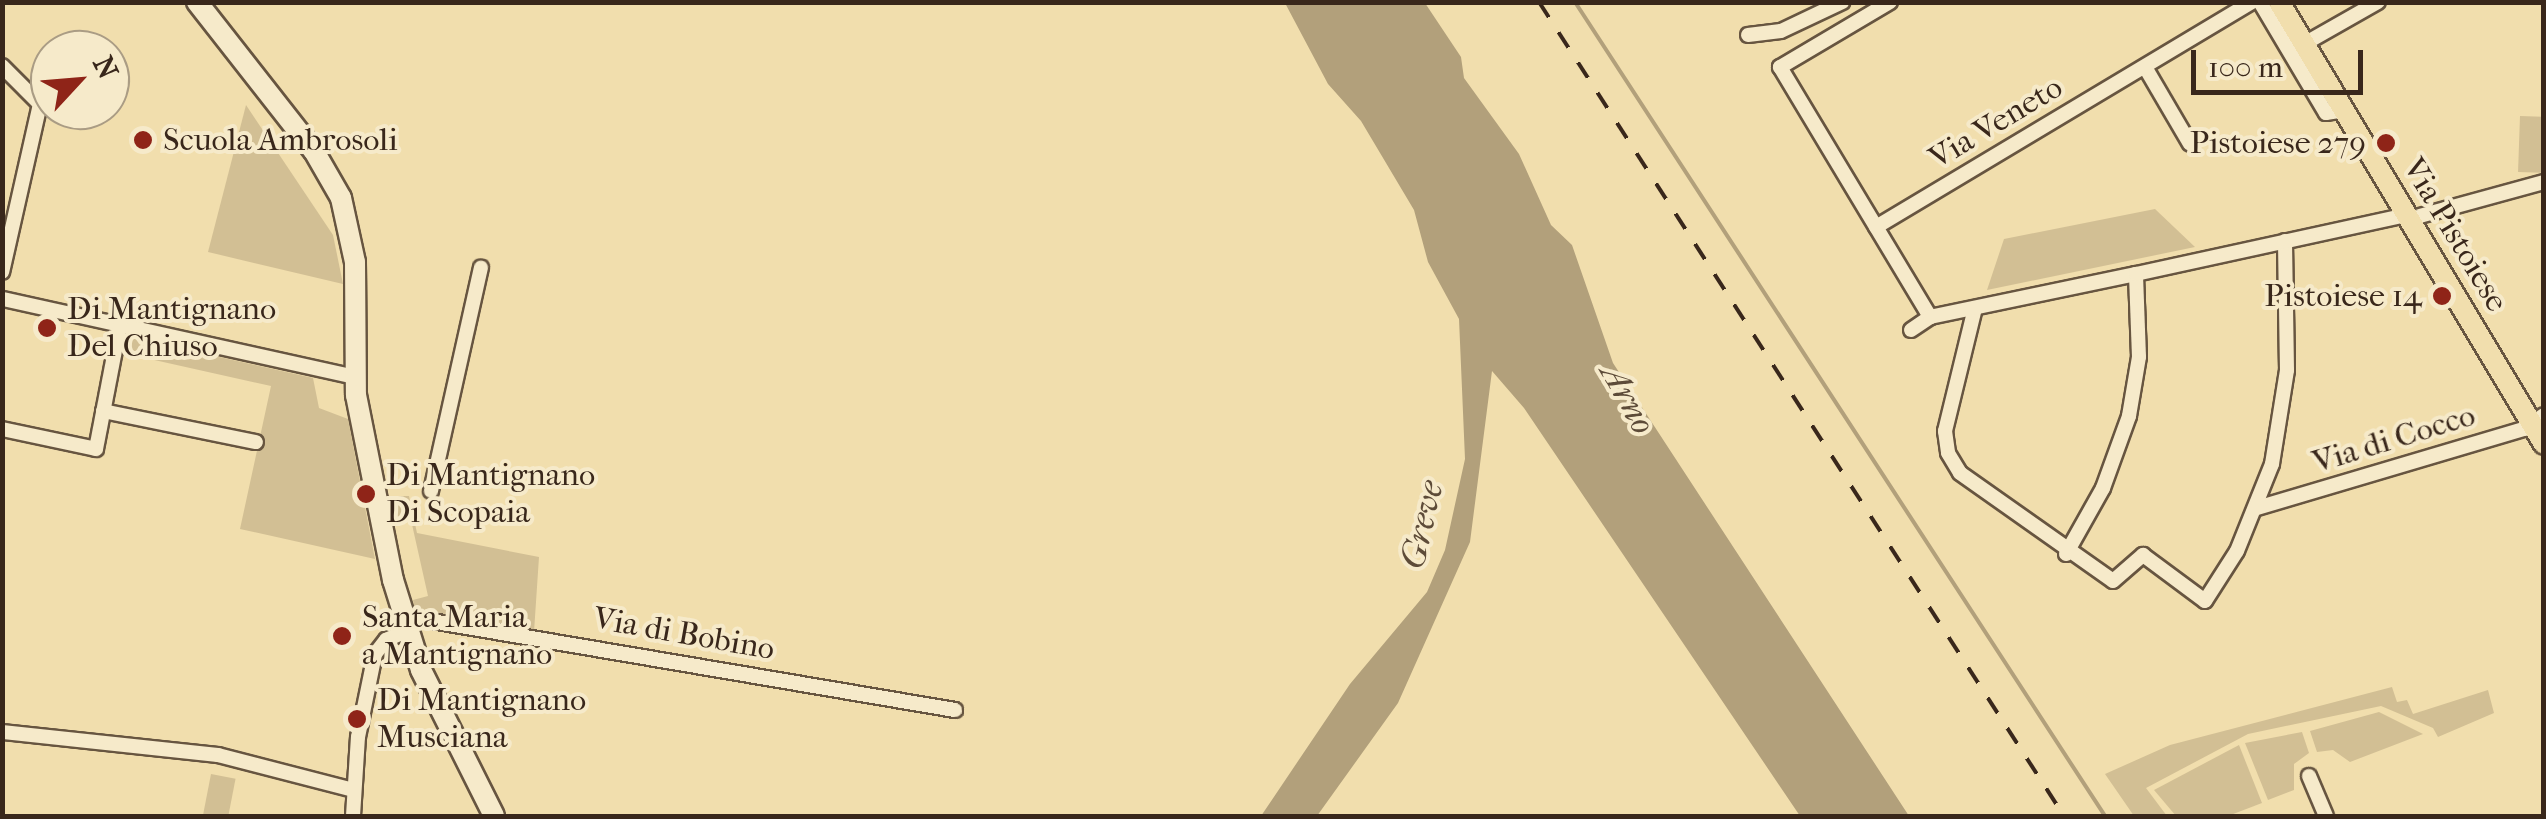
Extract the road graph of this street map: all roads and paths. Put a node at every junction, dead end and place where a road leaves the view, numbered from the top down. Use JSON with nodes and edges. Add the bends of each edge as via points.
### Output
{"nodes":[{"id":1,"x":197,"y":2,"type":"edge"},
{"id":2,"x":1842,"y":2,"type":"edge"},
{"id":3,"x":1890,"y":2,"type":"edge"},
{"id":4,"x":2256,"y":2,"type":"edge"},
{"id":5,"x":2279,"y":2,"type":"edge"},
{"id":6,"x":2294,"y":2,"type":"edge"},
{"id":7,"x":2378,"y":2,"type":"edge"},
{"id":8,"x":1748,"y":35,"type":"dead end"},
{"id":9,"x":2310,"y":41,"type":"junction"},
{"id":10,"x":2,"y":66,"type":"edge"},
{"id":11,"x":2145,"y":67,"type":"junction"},
{"id":12,"x":2345,"y":110,"type":"junction"},
{"id":13,"x":2190,"y":144,"type":"dead end"},
{"id":14,"x":2544,"y":182,"type":"edge"},
{"id":15,"x":2414,"y":215,"type":"junction"},
{"id":16,"x":1876,"y":227,"type":"junction"},
{"id":17,"x":2286,"y":242,"type":"junction"},
{"id":18,"x":481,"y":268,"type":"dead end"},
{"id":19,"x":2,"y":272,"type":"edge"},
{"id":20,"x":2136,"y":274,"type":"junction"},
{"id":21,"x":3,"y":300,"type":"edge"},
{"id":22,"x":1975,"y":308,"type":"junction"},
{"id":23,"x":1930,"y":317,"type":"junction"},
{"id":24,"x":120,"y":324,"type":"junction"},
{"id":25,"x":1911,"y":330,"type":"dead end"},
{"id":26,"x":354,"y":376,"type":"junction"},
{"id":27,"x":103,"y":411,"type":"junction"},
{"id":28,"x":2539,"y":420,"type":"edge"},
{"id":29,"x":2,"y":430,"type":"edge"},
{"id":30,"x":256,"y":442,"type":"dead end"},
{"id":31,"x":2544,"y":444,"type":"edge"},
{"id":32,"x":432,"y":491,"type":"dead end"},
{"id":33,"x":2257,"y":508,"type":"junction"},
{"id":34,"x":2066,"y":554,"type":"junction"},
{"id":35,"x":404,"y":624,"type":"junction"},
{"id":36,"x":955,"y":710,"type":"dead end"},
{"id":37,"x":2,"y":732,"type":"edge"},
{"id":38,"x":2309,"y":776,"type":"dead end"},
{"id":39,"x":352,"y":790,"type":"junction"},
{"id":40,"x":353,"y":816,"type":"edge"},
{"id":41,"x":494,"y":816,"type":"edge"},
{"id":42,"x":2326,"y":816,"type":"edge"}],
"edges":[{"from":1,"to":26,"type":"street","via":[[336,188],[355,262]]},
{"from":2,"to":8,"type":"street","via":[[1781,31]]},
{"from":3,"to":16,"type":"street","via":[[1780,68]]},
{"from":4,"to":11,"type":"street","name":"Via Veneto"},
{"from":4,"to":12,"type":"street","name":"Via Pistoiese","via":[[2326,113]]},
{"from":5,"to":9,"type":"main road","name":"Via Pistoiese"},
{"from":6,"to":9,"type":"main road","name":"Via Pistoiese"},
{"from":7,"to":9,"type":"street"},
{"from":9,"to":12,"type":"main road","name":"Via Pistoiese"},
{"from":9,"to":15,"type":"main road","name":"Via Pistoiese"},
{"from":10,"to":19,"type":"street","via":[[40,104]]},
{"from":11,"to":13,"type":"street"},
{"from":11,"to":16,"type":"street","name":"Via Veneto"},
{"from":12,"to":15,"type":"main road","name":"Via Pistoiese"},
{"from":14,"to":15,"type":"street"},
{"from":15,"to":17,"type":"street"},
{"from":15,"to":28,"type":"main road","name":"Via Pistoiese"},
{"from":16,"to":23,"type":"street"},
{"from":17,"to":20,"type":"street"},
{"from":17,"to":33,"type":"street","via":[[2285,403]]},
{"from":18,"to":32,"type":"street"},
{"from":20,"to":22,"type":"street"},
{"from":20,"to":34,"type":"street","via":[[2139,357],[2130,416],[2108,477]]},
{"from":21,"to":24,"type":"street"},
{"from":22,"to":23,"type":"street"},
{"from":22,"to":34,"type":"street","via":[[1946,431],[1948,453],[1971,482]]},
{"from":23,"to":25,"type":"street"},
{"from":24,"to":26,"type":"street"},
{"from":24,"to":27,"type":"street"},
{"from":26,"to":35,"type":"street"},
{"from":27,"to":29,"type":"street","via":[[96,449]]},
{"from":27,"to":30,"type":"street"},
{"from":28,"to":31,"type":"main road","name":"Via Pistoiese"},
{"from":28,"to":33,"type":"street","name":"Via di Cocco"},
{"from":33,"to":34,"type":"street","via":[[2206,600],[2143,555],[2112,581]]},
{"from":35,"to":36,"type":"street","name":"Via di Bobino"},
{"from":35,"to":39,"type":"street","via":[[375,654]]},
{"from":35,"to":41,"type":"street"},
{"from":37,"to":39,"type":"street","via":[[218,755]]},
{"from":38,"to":42,"type":"street"},
{"from":39,"to":40,"type":"street"}]}
